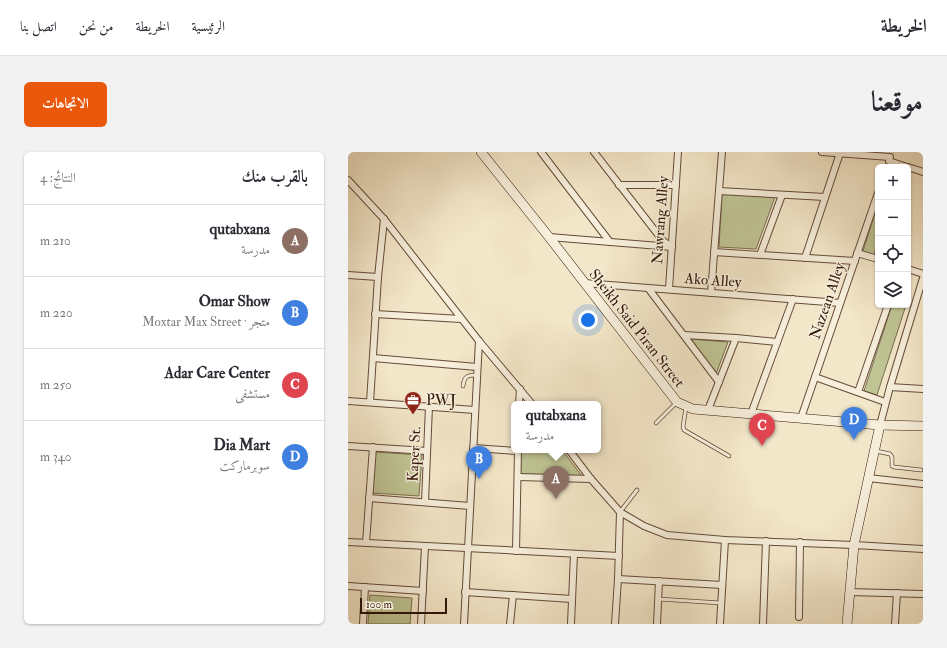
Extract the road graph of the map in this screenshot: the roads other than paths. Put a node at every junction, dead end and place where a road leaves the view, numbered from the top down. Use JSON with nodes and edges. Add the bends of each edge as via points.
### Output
{"nodes":[{"id":1,"x":481,"y":152,"type":"edge"},
{"id":2,"x":541,"y":152,"type":"edge"},
{"id":3,"x":594,"y":152,"type":"edge"},
{"id":4,"x":678,"y":152,"type":"edge"},
{"id":5,"x":722,"y":152,"type":"edge"},
{"id":6,"x":822,"y":152,"type":"edge"},
{"id":7,"x":840,"y":153,"type":"junction"},
{"id":8,"x":890,"y":159,"type":"edge"},
{"id":9,"x":901,"y":164,"type":"edge"},
{"id":10,"x":911,"y":168,"type":"edge"},
{"id":11,"x":923,"y":172,"type":"edge"},
{"id":12,"x":348,"y":180,"type":"edge"},
{"id":13,"x":619,"y":185,"type":"junction"},
{"id":14,"x":676,"y":185,"type":"junction"},
{"id":15,"x":719,"y":191,"type":"junction"},
{"id":16,"x":782,"y":195,"type":"junction"},
{"id":17,"x":825,"y":197,"type":"junction"},
{"id":18,"x":876,"y":200,"type":"edge"},
{"id":19,"x":384,"y":219,"type":"junction"},
{"id":20,"x":549,"y":237,"type":"junction"},
{"id":21,"x":610,"y":242,"type":"junction"},
{"id":22,"x":672,"y":247,"type":"junction"},
{"id":23,"x":714,"y":252,"type":"junction"},
{"id":24,"x":857,"y":253,"type":"junction"},
{"id":25,"x":760,"y":255,"type":"junction"},
{"id":26,"x":805,"y":258,"type":"junction"},
{"id":27,"x":875,"y":258,"type":"edge"},
{"id":28,"x":855,"y":260,"type":"junction"},
{"id":29,"x":911,"y":270,"type":"edge"},
{"id":30,"x":923,"y":274,"type":"edge"},
{"id":31,"x":348,"y":275,"type":"edge"},
{"id":32,"x":378,"y":277,"type":"junction"},
{"id":33,"x":923,"y":278,"type":"edge"},
{"id":34,"x":584,"y":283,"type":"junction"},
{"id":35,"x":648,"y":288,"type":"junction"},
{"id":36,"x":669,"y":290,"type":"junction"},
{"id":37,"x":711,"y":293,"type":"junction"},
{"id":38,"x":793,"y":299,"type":"junction"},
{"id":39,"x":916,"y":301,"type":"junction"},
{"id":40,"x":923,"y":301,"type":"edge"},
{"id":41,"x":840,"y":303,"type":"junction"},
{"id":42,"x":887,"y":308,"type":"edge"},
{"id":43,"x":375,"y":314,"type":"junction"},
{"id":44,"x":461,"y":319,"type":"junction"},
{"id":45,"x":684,"y":335,"type":"junction"},
{"id":46,"x":736,"y":338,"type":"junction"},
{"id":47,"x":479,"y":341,"type":"junction"},
{"id":48,"x":777,"y":342,"type":"junction"},
{"id":49,"x":373,"y":358,"type":"junction"},
{"id":50,"x":477,"y":367,"type":"junction"},
{"id":51,"x":477,"y":375,"type":"junction"},
{"id":52,"x":815,"y":377,"type":"junction"},
{"id":53,"x":719,"y":382,"type":"junction"},
{"id":54,"x":463,"y":386,"type":"dead end"},
{"id":55,"x":890,"y":387,"type":"junction"},
{"id":56,"x":520,"y":389,"type":"junction"},
{"id":57,"x":923,"y":389,"type":"edge"},
{"id":58,"x":858,"y":392,"type":"junction"},
{"id":59,"x":348,"y":401,"type":"edge"},
{"id":60,"x":519,"y":401,"type":"edge"},
{"id":61,"x":530,"y":401,"type":"edge"},
{"id":62,"x":370,"y":402,"type":"junction"},
{"id":63,"x":677,"y":402,"type":"junction"},
{"id":64,"x":885,"y":402,"type":"junction"},
{"id":65,"x":430,"y":406,"type":"junction"},
{"id":66,"x":686,"y":407,"type":"junction"},
{"id":67,"x":475,"y":410,"type":"junction"},
{"id":68,"x":708,"y":410,"type":"junction"},
{"id":69,"x":751,"y":414,"type":"junction"},
{"id":70,"x":801,"y":418,"type":"junction"},
{"id":71,"x":656,"y":423,"type":"dead end"},
{"id":72,"x":880,"y":425,"type":"junction"},
{"id":73,"x":923,"y":426,"type":"edge"},
{"id":74,"x":348,"y":446,"type":"edge"},
{"id":75,"x":373,"y":447,"type":"junction"},
{"id":76,"x":473,"y":448,"type":"junction"},
{"id":77,"x":427,"y":451,"type":"junction"},
{"id":78,"x":511,"y":451,"type":"edge"},
{"id":79,"x":874,"y":451,"type":"junction"},
{"id":80,"x":518,"y":453,"type":"edge"},
{"id":81,"x":571,"y":453,"type":"edge"},
{"id":82,"x":729,"y":456,"type":"dead end"},
{"id":83,"x":921,"y":470,"type":"dead end"},
{"id":84,"x":518,"y":477,"type":"junction"},
{"id":85,"x":868,"y":478,"type":"junction"},
{"id":86,"x":591,"y":479,"type":"junction"},
{"id":87,"x":923,"y":484,"type":"edge"},
{"id":88,"x":637,"y":490,"type":"dead end"},
{"id":89,"x":369,"y":498,"type":"junction"},
{"id":90,"x":425,"y":502,"type":"junction"},
{"id":91,"x":470,"y":506,"type":"junction"},
{"id":92,"x":620,"y":512,"type":"junction"},
{"id":93,"x":725,"y":540,"type":"junction"},
{"id":94,"x":766,"y":541,"type":"junction"},
{"id":95,"x":348,"y":542,"type":"edge"},
{"id":96,"x":800,"y":542,"type":"junction"},
{"id":97,"x":366,"y":543,"type":"junction"},
{"id":98,"x":854,"y":544,"type":"junction"},
{"id":99,"x":425,"y":546,"type":"junction"},
{"id":100,"x":468,"y":548,"type":"junction"},
{"id":101,"x":923,"y":549,"type":"edge"},
{"id":102,"x":516,"y":551,"type":"junction"},
{"id":103,"x":574,"y":554,"type":"junction"},
{"id":104,"x":619,"y":556,"type":"junction"},
{"id":105,"x":618,"y":579,"type":"junction"},
{"id":106,"x":659,"y":581,"type":"junction"},
{"id":107,"x":722,"y":585,"type":"junction"},
{"id":108,"x":348,"y":586,"type":"edge"},
{"id":109,"x":366,"y":587,"type":"junction"},
{"id":110,"x":423,"y":591,"type":"junction"},
{"id":111,"x":465,"y":592,"type":"junction"},
{"id":112,"x":849,"y":592,"type":"junction"},
{"id":113,"x":897,"y":593,"type":"junction"},
{"id":114,"x":923,"y":594,"type":"edge"},
{"id":115,"x":513,"y":595,"type":"junction"},
{"id":116,"x":572,"y":599,"type":"junction"},
{"id":117,"x":658,"y":599,"type":"junction"},
{"id":118,"x":722,"y":603,"type":"junction"},
{"id":119,"x":799,"y":617,"type":"dead end"},
{"id":120,"x":363,"y":624,"type":"edge"},
{"id":121,"x":421,"y":624,"type":"edge"},
{"id":122,"x":464,"y":624,"type":"edge"},
{"id":123,"x":510,"y":624,"type":"edge"},
{"id":124,"x":571,"y":624,"type":"edge"},
{"id":125,"x":615,"y":624,"type":"edge"},
{"id":126,"x":657,"y":624,"type":"edge"},
{"id":127,"x":720,"y":624,"type":"edge"},
{"id":128,"x":763,"y":624,"type":"edge"},
{"id":129,"x":847,"y":624,"type":"edge"},
{"id":130,"x":895,"y":624,"type":"edge"}],
"edges":[{"from":1,"to":20,"type":"street","name":"Sheikh Said Piran Street"},
{"from":2,"to":21,"type":"street"},
{"from":3,"to":13,"type":"street"},
{"from":4,"to":14,"type":"street","name":"Nawrang Alley"},
{"from":5,"to":15,"type":"street"},
{"from":6,"to":7,"type":"street"},
{"from":7,"to":8,"type":"street"},
{"from":7,"to":17,"type":"street"},
{"from":8,"to":9,"type":"street"},
{"from":10,"to":11,"type":"street"},
{"from":12,"to":19,"type":"street"},
{"from":13,"to":14,"type":"street"},
{"from":13,"to":22,"type":"street","via":[[663,241]]},
{"from":14,"to":22,"type":"street","name":"Nawrang Alley"},
{"from":15,"to":16,"type":"street"},
{"from":15,"to":23,"type":"street"},
{"from":16,"to":17,"type":"street"},
{"from":16,"to":25,"type":"street"},
{"from":17,"to":26,"type":"street"},
{"from":18,"to":24,"type":"street","name":"Nazean Alley"},
{"from":19,"to":32,"type":"street"},
{"from":19,"to":44,"type":"street"},
{"from":20,"to":21,"type":"street"},
{"from":20,"to":34,"type":"street","name":"Sheikh Said Piran Street"},
{"from":21,"to":22,"type":"street"},
{"from":22,"to":36,"type":"street","name":"Nawrang Alley"},
{"from":23,"to":25,"type":"street"},
{"from":23,"to":37,"type":"street"},
{"from":24,"to":27,"type":"street"},
{"from":24,"to":28,"type":"street","name":"Nazean Alley"},
{"from":25,"to":26,"type":"street"},
{"from":26,"to":28,"type":"street"},
{"from":28,"to":41,"type":"street","name":"Nazean Alley"},
{"from":29,"to":30,"type":"street"},
{"from":31,"to":32,"type":"street"},
{"from":32,"to":43,"type":"street"},
{"from":33,"to":39,"type":"street"},
{"from":34,"to":35,"type":"street","name":"Ako Alley"},
{"from":34,"to":63,"type":"street","name":"Sheikh Said Piran Street"},
{"from":35,"to":36,"type":"street","name":"Ako Alley"},
{"from":35,"to":45,"type":"street"},
{"from":36,"to":37,"type":"street","name":"Ako Alley"},
{"from":37,"to":38,"type":"street","name":"Ako Alley"},
{"from":38,"to":41,"type":"street","name":"Ako Alley"},
{"from":38,"to":48,"type":"street"},
{"from":39,"to":40,"type":"street"},
{"from":39,"to":55,"type":"street"},
{"from":41,"to":52,"type":"street","name":"Nazean Alley"},
{"from":42,"to":58,"type":"street"},
{"from":43,"to":44,"type":"street"},
{"from":43,"to":49,"type":"street"},
{"from":44,"to":47,"type":"street"},
{"from":45,"to":46,"type":"street"},
{"from":45,"to":53,"type":"street"},
{"from":46,"to":48,"type":"street"},
{"from":46,"to":53,"type":"street"},
{"from":47,"to":50,"type":"street"},
{"from":47,"to":56,"type":"street"},
{"from":48,"to":69,"type":"street"},
{"from":49,"to":50,"type":"street"},
{"from":49,"to":62,"type":"street"},
{"from":50,"to":51,"type":"street"},
{"from":51,"to":54,"type":"lane","via":[[466,377]]},
{"from":51,"to":67,"type":"street"},
{"from":52,"to":58,"type":"street"},
{"from":52,"to":70,"type":"street","name":"Nazean Alley"},
{"from":53,"to":68,"type":"street"},
{"from":55,"to":57,"type":"street"},
{"from":55,"to":64,"type":"street"},
{"from":56,"to":60,"type":"street"},
{"from":56,"to":61,"type":"street"},
{"from":58,"to":64,"type":"street"},
{"from":59,"to":62,"type":"street"},
{"from":62,"to":65,"type":"street"},
{"from":63,"to":66,"type":"street","name":"Sheikh Said Piran Street"},
{"from":63,"to":71,"type":"lane"},
{"from":64,"to":72,"type":"street"},
{"from":65,"to":67,"type":"street"},
{"from":65,"to":77,"type":"street","name":"Kaper St."},
{"from":66,"to":68,"type":"street","name":"Sheikh Said Piran Street","via":[[693,410]]},
{"from":66,"to":82,"type":"lane","via":[[684,430]]},
{"from":67,"to":76,"type":"street"},
{"from":68,"to":69,"type":"street","name":"Sheikh Said Piran Street"},
{"from":69,"to":70,"type":"street","name":"Sheikh Said Piran Street"},
{"from":70,"to":72,"type":"street","name":"Sheikh Said Piran Street"},
{"from":72,"to":73,"type":"street","name":"Sheikh Said Piran Street"},
{"from":72,"to":79,"type":"street"},
{"from":74,"to":75,"type":"street"},
{"from":75,"to":77,"type":"street"},
{"from":75,"to":89,"type":"street"},
{"from":76,"to":78,"type":"street"},
{"from":76,"to":91,"type":"street"},
{"from":77,"to":90,"type":"street","name":"Kaper St."},
{"from":79,"to":83,"type":"lane","via":[[890,454],[894,467]]},
{"from":79,"to":85,"type":"street"},
{"from":80,"to":84,"type":"street"},
{"from":81,"to":86,"type":"street"},
{"from":84,"to":86,"type":"street"},
{"from":84,"to":102,"type":"street"},
{"from":85,"to":87,"type":"street"},
{"from":85,"to":98,"type":"street"},
{"from":86,"to":92,"type":"street"},
{"from":88,"to":92,"type":"lane"},
{"from":89,"to":90,"type":"street"},
{"from":89,"to":97,"type":"street"},
{"from":90,"to":91,"type":"street"},
{"from":91,"to":100,"type":"street"},
{"from":92,"to":93,"type":"street","via":[[667,536]]},
{"from":92,"to":104,"type":"street"},
{"from":93,"to":94,"type":"street"},
{"from":93,"to":107,"type":"street"},
{"from":94,"to":96,"type":"street"},
{"from":94,"to":128,"type":"street"},
{"from":95,"to":97,"type":"street"},
{"from":96,"to":98,"type":"street"},
{"from":96,"to":119,"type":"street"},
{"from":97,"to":99,"type":"street"},
{"from":98,"to":101,"type":"street"},
{"from":98,"to":112,"type":"street"},
{"from":99,"to":100,"type":"street"},
{"from":99,"to":110,"type":"street"},
{"from":100,"to":102,"type":"street"},
{"from":100,"to":111,"type":"street"},
{"from":102,"to":103,"type":"street"},
{"from":103,"to":104,"type":"street"},
{"from":103,"to":116,"type":"street"},
{"from":104,"to":105,"type":"street"},
{"from":105,"to":106,"type":"street"},
{"from":105,"to":125,"type":"street"},
{"from":106,"to":107,"type":"street"},
{"from":106,"to":117,"type":"street"},
{"from":107,"to":118,"type":"street"},
{"from":108,"to":109,"type":"street"},
{"from":109,"to":110,"type":"street"},
{"from":109,"to":120,"type":"street"},
{"from":110,"to":121,"type":"street"},
{"from":111,"to":115,"type":"street"},
{"from":111,"to":122,"type":"street"},
{"from":112,"to":113,"type":"street"},
{"from":112,"to":129,"type":"street"},
{"from":113,"to":114,"type":"street"},
{"from":113,"to":130,"type":"street"},
{"from":115,"to":116,"type":"street"},
{"from":115,"to":123,"type":"street"},
{"from":116,"to":124,"type":"street"},
{"from":117,"to":118,"type":"lane"},
{"from":117,"to":126,"type":"street"},
{"from":118,"to":127,"type":"street"}]}
